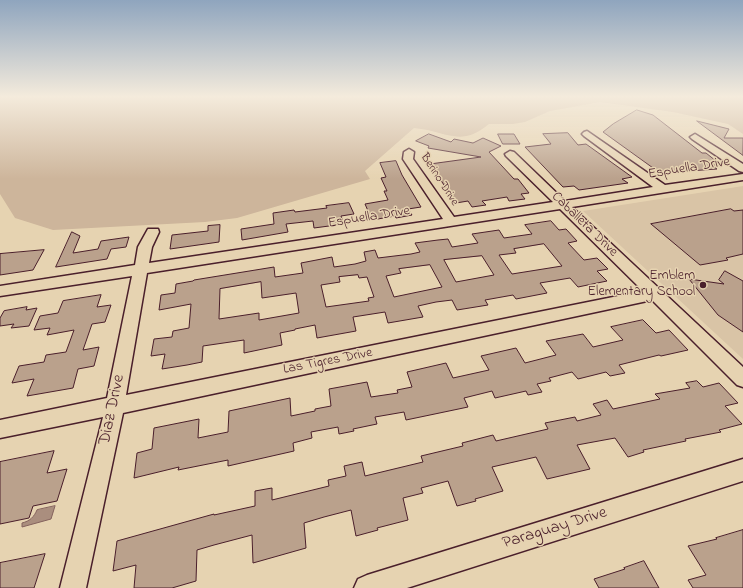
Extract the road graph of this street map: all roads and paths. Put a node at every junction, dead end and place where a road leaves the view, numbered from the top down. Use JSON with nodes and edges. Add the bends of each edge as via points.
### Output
{"nodes":[{"id":1,"x":587,"y":134,"type":"dead end"},
{"id":2,"x":695,"y":137,"type":"dead end"},
{"id":3,"x":409,"y":152,"type":"dead end"},
{"id":4,"x":510,"y":154,"type":"dead end"},
{"id":5,"x":743,"y":169,"type":"edge"},
{"id":6,"x":743,"y":177,"type":"edge"},
{"id":7,"x":663,"y":189,"type":"junction"},
{"id":8,"x":562,"y":204,"type":"junction"},
{"id":9,"x":451,"y":222,"type":"junction"},
{"id":10,"x":153,"y":232,"type":"dead end"},
{"id":11,"x":140,"y":270,"type":"junction"},
{"id":12,"x":0,"y":292,"type":"edge"},
{"id":13,"x":655,"y":294,"type":"junction"},
{"id":14,"x":743,"y":379,"type":"edge"},
{"id":15,"x":115,"y":405,"type":"junction"},
{"id":16,"x":0,"y":429,"type":"edge"},
{"id":17,"x":743,"y":470,"type":"edge"},
{"id":18,"x":73,"y":588,"type":"edge"},
{"id":19,"x":367,"y":588,"type":"edge"}],
"edges":[{"from":1,"to":7,"type":"street"},
{"from":2,"to":5,"type":"street"},
{"from":3,"to":9,"type":"street","name":"Berino Drive","via":[[408,159]]},
{"from":4,"to":8,"type":"street","name":"Caballeta Drive"},
{"from":6,"to":7,"type":"street","name":"Espuella Drive"},
{"from":7,"to":8,"type":"street","name":"Espuella Drive"},
{"from":8,"to":9,"type":"street","name":"Espuella Drive"},
{"from":8,"to":13,"type":"street","name":"Caballeta Drive"},
{"from":9,"to":11,"type":"street","name":"Espuella Drive"},
{"from":10,"to":11,"type":"street","name":"Diaz Drive","via":[[144,247]]},
{"from":11,"to":12,"type":"street","name":"Espuella Drive"},
{"from":11,"to":15,"type":"street","name":"Diaz Drive"},
{"from":13,"to":14,"type":"street","name":"Caballeta Drive"},
{"from":13,"to":15,"type":"street","name":"Las Tigres Drive"},
{"from":15,"to":16,"type":"street","name":"Las Tigres Drive"},
{"from":15,"to":18,"type":"street","name":"Diaz Drive"},
{"from":17,"to":19,"type":"street","name":"Paraguay Drive"}]}
